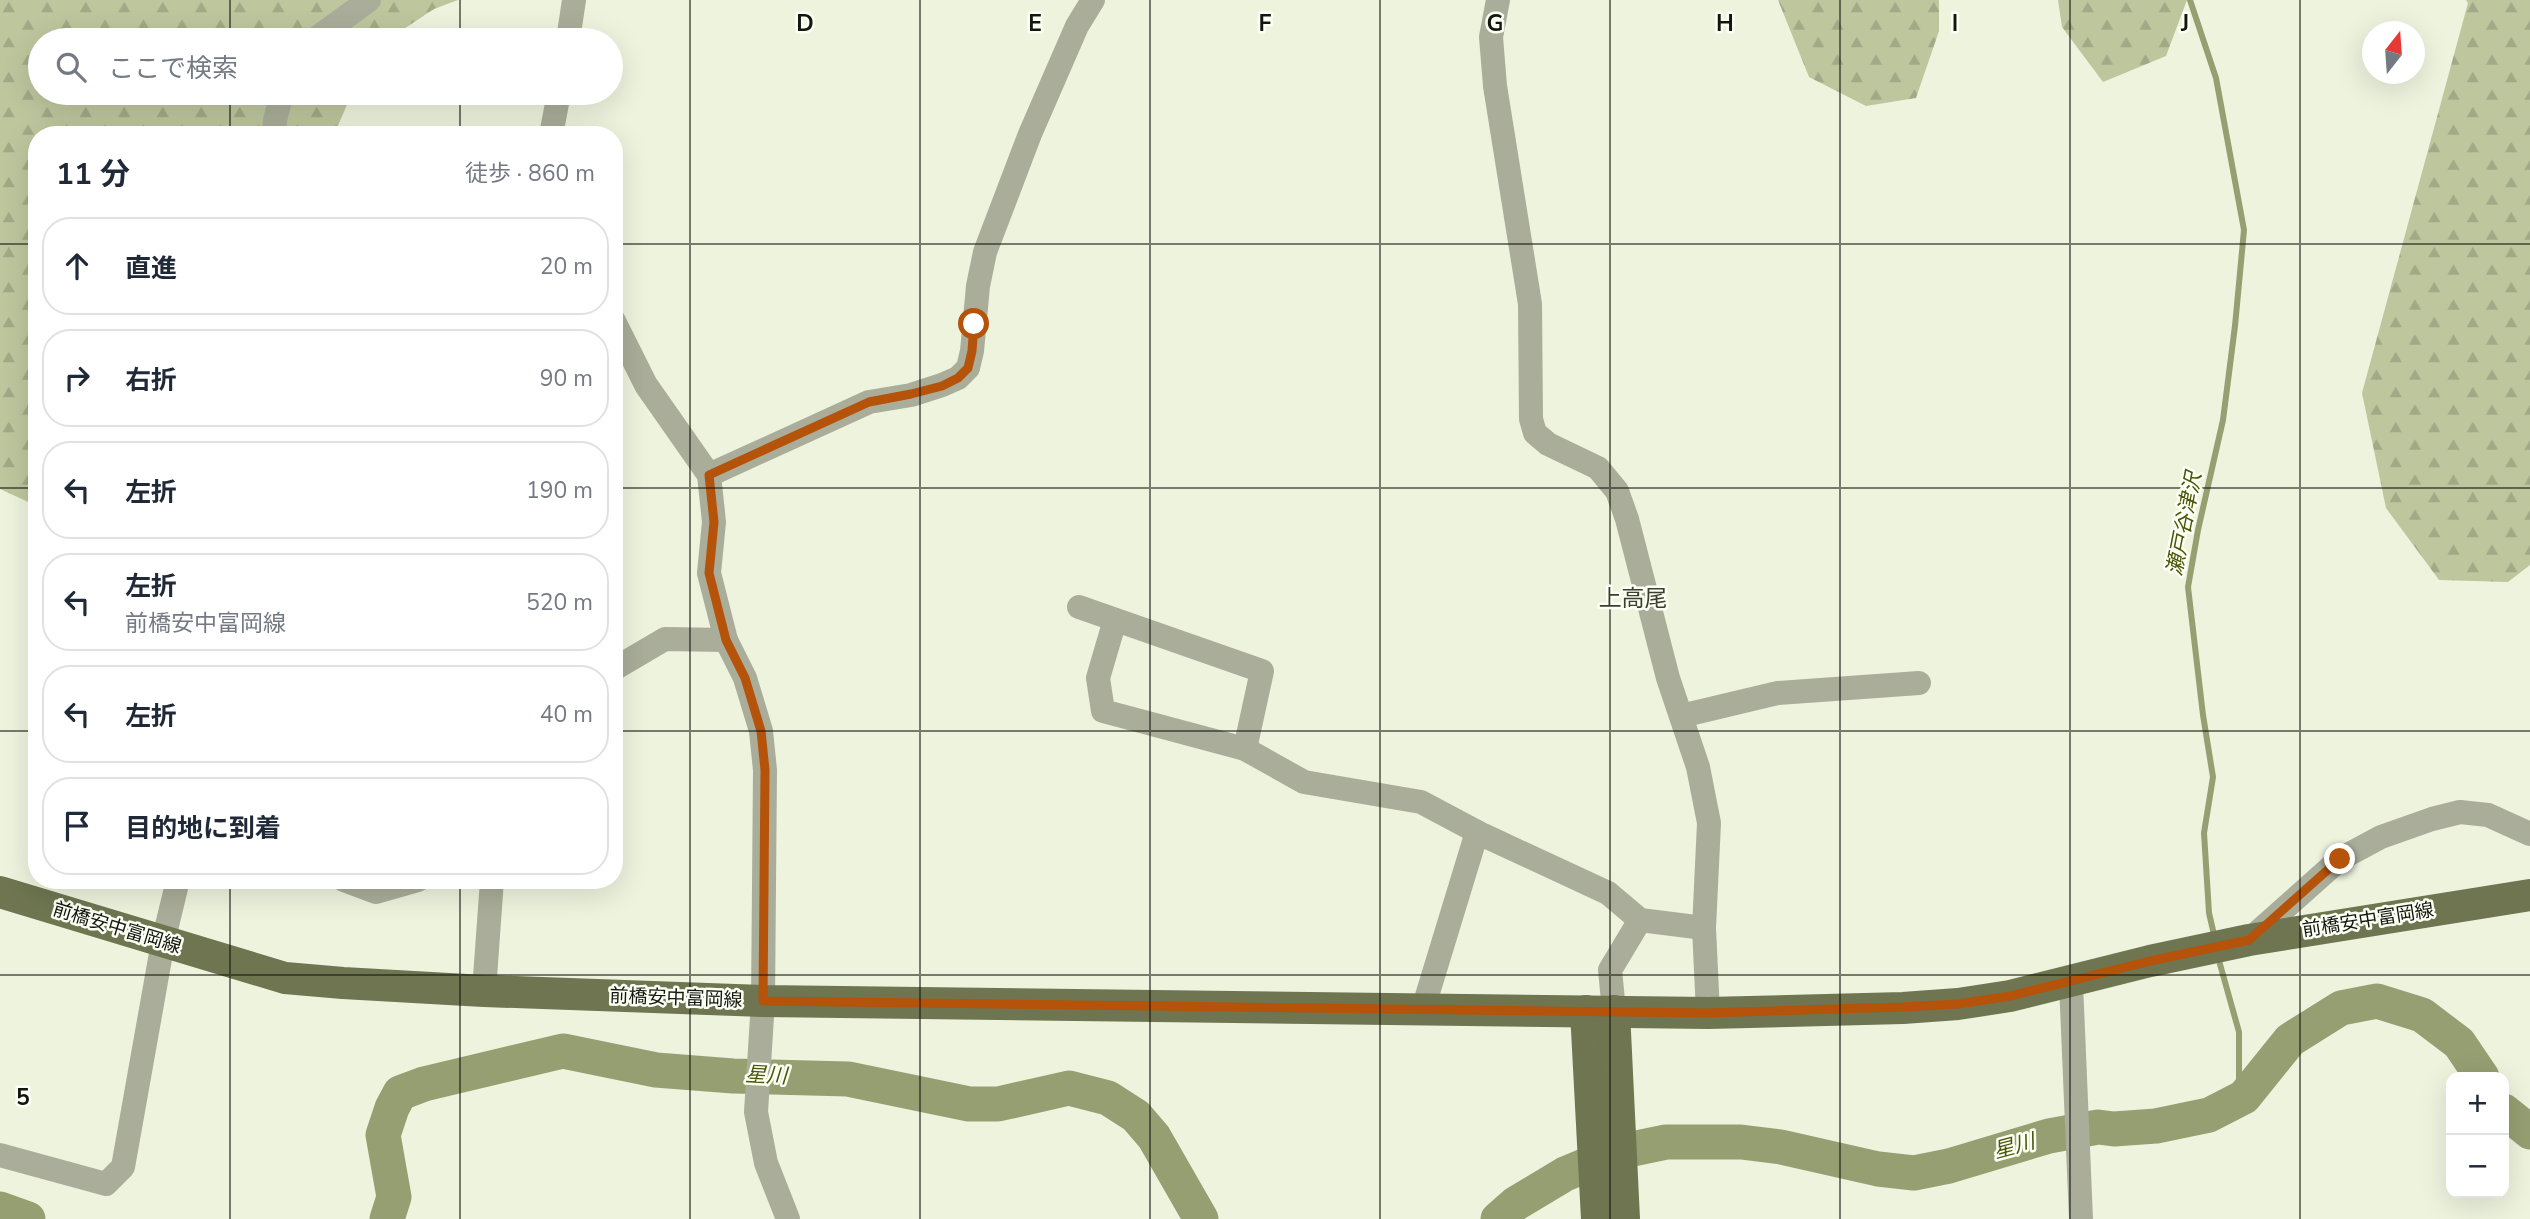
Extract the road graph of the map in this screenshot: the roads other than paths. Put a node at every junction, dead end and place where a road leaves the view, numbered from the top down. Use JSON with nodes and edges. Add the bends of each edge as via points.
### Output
{"nodes":[{"id":1,"x":369,"y":0,"type":"edge"},
{"id":2,"x":574,"y":0,"type":"edge"},
{"id":3,"x":1093,"y":0,"type":"edge"},
{"id":4,"x":1498,"y":0,"type":"edge"},
{"id":5,"x":330,"y":28,"type":"edge"},
{"id":6,"x":570,"y":28,"type":"edge"},
{"id":7,"x":279,"y":105,"type":"edge"},
{"id":8,"x":557,"y":105,"type":"edge"},
{"id":9,"x":275,"y":126,"type":"edge"},
{"id":10,"x":553,"y":126,"type":"edge"},
{"id":11,"x":623,"y":339,"type":"edge"},
{"id":12,"x":709,"y":475,"type":"junction"},
{"id":13,"x":1079,"y":607,"type":"dead end"},
{"id":14,"x":1115,"y":620,"type":"junction"},
{"id":15,"x":726,"y":640,"type":"junction"},
{"id":16,"x":623,"y":664,"type":"edge"},
{"id":17,"x":1919,"y":683,"type":"dead end"},
{"id":18,"x":1681,"y":716,"type":"junction"},
{"id":19,"x":1245,"y":749,"type":"junction"},
{"id":20,"x":1477,"y":832,"type":"junction"},
{"id":21,"x":2530,"y":834,"type":"edge"},
{"id":22,"x":176,"y":889,"type":"edge"},
{"id":23,"x":368,"y":889,"type":"edge"},
{"id":24,"x":386,"y":889,"type":"edge"},
{"id":25,"x":491,"y":889,"type":"edge"},
{"id":26,"x":0,"y":892,"type":"edge"},
{"id":27,"x":2530,"y":895,"type":"edge"},
{"id":28,"x":1640,"y":920,"type":"junction"},
{"id":29,"x":1704,"y":928,"type":"junction"},
{"id":30,"x":2249,"y":940,"type":"junction"},
{"id":31,"x":163,"y":942,"type":"junction"},
{"id":32,"x":2071,"y":983,"type":"junction"},
{"id":33,"x":484,"y":991,"type":"junction"},
{"id":34,"x":763,"y":1001,"type":"junction"},
{"id":35,"x":1423,"y":1009,"type":"junction"},
{"id":36,"x":1600,"y":1011,"type":"junction"},
{"id":37,"x":1708,"y":1013,"type":"junction"},
{"id":38,"x":0,"y":1155,"type":"edge"},
{"id":39,"x":2085,"y":1217,"type":"edge"},
{"id":40,"x":788,"y":1219,"type":"edge"},
{"id":41,"x":1597,"y":1219,"type":"edge"},
{"id":42,"x":1624,"y":1219,"type":"edge"}],
"edges":[{"from":1,"to":5,"type":"street"},
{"from":2,"to":6,"type":"street"},
{"from":3,"to":12,"type":"street","via":[[1030,134],[985,252],[968,368],[942,386],[869,402]]},
{"from":4,"to":18,"type":"street","via":[[1491,37],[1530,304],[1533,426],[1548,444],[1598,468],[1617,491]]},
{"from":7,"to":9,"type":"street"},
{"from":8,"to":10,"type":"street"},
{"from":11,"to":12,"type":"street","via":[[646,385]]},
{"from":12,"to":15,"type":"street","via":[[714,522],[709,573]]},
{"from":13,"to":14,"type":"street"},
{"from":14,"to":19,"type":"street","via":[[1262,671]]},
{"from":14,"to":19,"type":"street","via":[[1098,678],[1103,711]]},
{"from":15,"to":16,"type":"street","via":[[665,639]]},
{"from":15,"to":34,"type":"street","via":[[745,678],[763,744]]},
{"from":17,"to":18,"type":"street","via":[[1778,694]]},
{"from":18,"to":29,"type":"street","via":[[1709,822]]},
{"from":19,"to":20,"type":"street","via":[[1304,782],[1421,802]]},
{"from":20,"to":28,"type":"street","via":[[1608,893]]},
{"from":20,"to":35,"type":"street"},
{"from":21,"to":30,"type":"street","via":[[2488,815],[2460,813],[2381,837],[2340,859]]},
{"from":22,"to":31,"type":"street"},
{"from":23,"to":24,"type":"street"},
{"from":25,"to":33,"type":"street"},
{"from":26,"to":31,"type":"main road","name":"前橋安中富岡線"},
{"from":27,"to":30,"type":"main road","name":"前橋安中富岡線"},
{"from":28,"to":29,"type":"street"},
{"from":28,"to":36,"type":"street","via":[[1610,970]]},
{"from":29,"to":37,"type":"street"},
{"from":30,"to":32,"type":"main road","name":"前橋安中富岡線"},
{"from":31,"to":33,"type":"main road","name":"前橋安中富岡線","via":[[285,978]]},
{"from":31,"to":38,"type":"street","via":[[123,1167],[106,1184]]},
{"from":32,"to":37,"type":"main road","name":"前橋安中富岡線","via":[[1958,1004]]},
{"from":32,"to":39,"type":"street"},
{"from":33,"to":34,"type":"main road","name":"前橋安中富岡線"},
{"from":34,"to":35,"type":"main road","name":"前橋安中富岡線"},
{"from":34,"to":40,"type":"street","via":[[755,1112],[766,1163]]},
{"from":35,"to":36,"type":"main road","name":"前橋安中富岡線"},
{"from":36,"to":37,"type":"main road","name":"前橋安中富岡線"},
{"from":36,"to":41,"type":"main road"},
{"from":36,"to":42,"type":"main road"}]}
